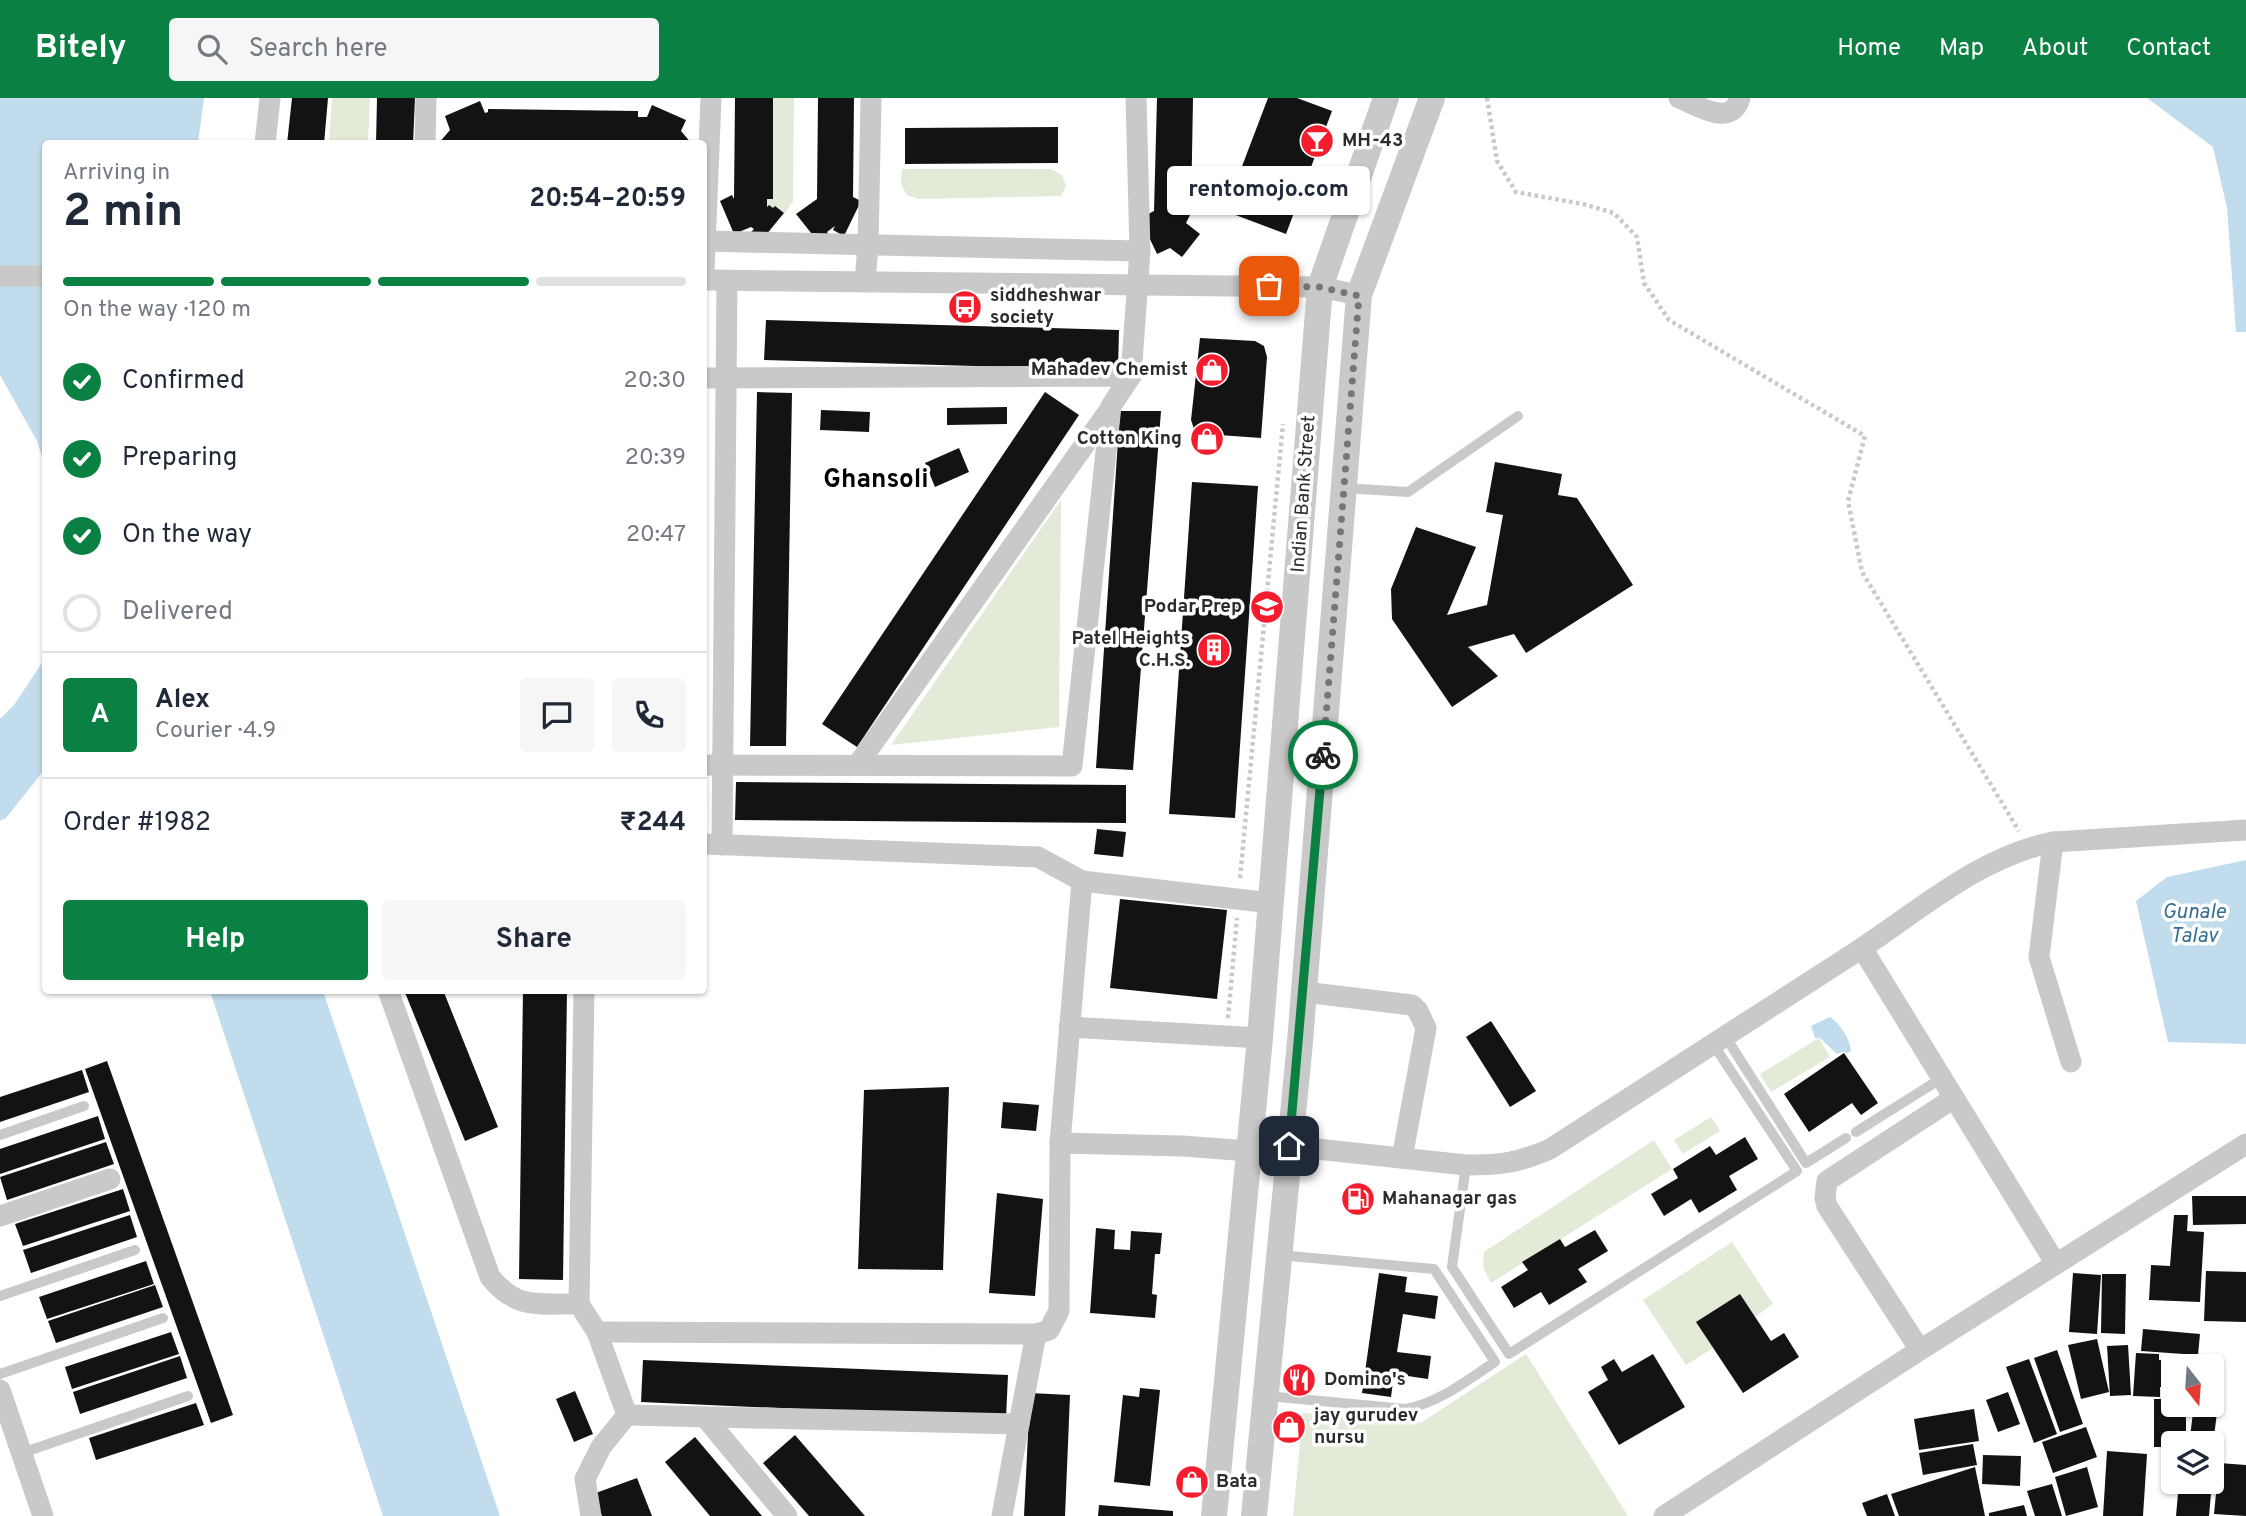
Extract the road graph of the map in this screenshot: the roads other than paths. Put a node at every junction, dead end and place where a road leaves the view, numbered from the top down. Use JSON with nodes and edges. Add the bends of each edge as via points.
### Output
{"nodes":[{"id":1,"x":270,"y":98,"type":"edge"},
{"id":2,"x":426,"y":98,"type":"edge"},
{"id":3,"x":711,"y":98,"type":"edge"},
{"id":4,"x":871,"y":98,"type":"edge"},
{"id":5,"x":1136,"y":98,"type":"edge"},
{"id":6,"x":1386,"y":98,"type":"edge"},
{"id":7,"x":1432,"y":98,"type":"edge"},
{"id":8,"x":1679,"y":98,"type":"edge"},
{"id":9,"x":1740,"y":98,"type":"edge"},
{"id":10,"x":265,"y":140,"type":"edge"},
{"id":11,"x":425,"y":140,"type":"edge"},
{"id":12,"x":707,"y":180,"type":"edge"},
{"id":13,"x":707,"y":241,"type":"edge"},
{"id":14,"x":868,"y":245,"type":"junction"},
{"id":15,"x":1140,"y":251,"type":"junction"},
{"id":16,"x":0,"y":276,"type":"edge"},
{"id":17,"x":42,"y":276,"type":"edge"},
{"id":18,"x":707,"y":280,"type":"edge"},
{"id":19,"x":727,"y":280,"type":"junction"},
{"id":20,"x":865,"y":282,"type":"junction"},
{"id":21,"x":1138,"y":285,"type":"junction"},
{"id":22,"x":1320,"y":287,"type":"junction"},
{"id":23,"x":1359,"y":296,"type":"junction"},
{"id":24,"x":726,"y":376,"type":"junction"},
{"id":25,"x":1131,"y":376,"type":"junction"},
{"id":26,"x":707,"y":378,"type":"edge"},
{"id":27,"x":1111,"y":406,"type":"junction"},
{"id":28,"x":1518,"y":416,"type":"dead end"},
{"id":29,"x":1344,"y":488,"type":"junction"},
{"id":30,"x":858,"y":764,"type":"junction"},
{"id":31,"x":713,"y":765,"type":"edge"},
{"id":32,"x":2246,"y":830,"type":"edge"},
{"id":33,"x":2053,"y":842,"type":"junction"},
{"id":34,"x":713,"y":845,"type":"edge"},
{"id":35,"x":1082,"y":881,"type":"junction"},
{"id":36,"x":1271,"y":903,"type":"junction"},
{"id":37,"x":1862,"y":948,"type":"junction"},
{"id":38,"x":1304,"y":992,"type":"junction"},
{"id":39,"x":389,"y":994,"type":"edge"},
{"id":40,"x":583,"y":994,"type":"edge"},
{"id":41,"x":1069,"y":1027,"type":"junction"},
{"id":42,"x":1260,"y":1038,"type":"junction"},
{"id":43,"x":1719,"y":1040,"type":"junction"},
{"id":44,"x":2071,"y":1062,"type":"dead end"},
{"id":45,"x":1942,"y":1078,"type":"junction"},
{"id":46,"x":1954,"y":1098,"type":"junction"},
{"id":47,"x":84,"y":1106,"type":"dead end"},
{"id":48,"x":0,"y":1135,"type":"edge"},
{"id":49,"x":1060,"y":1143,"type":"junction"},
{"id":50,"x":2246,"y":1144,"type":"edge"},
{"id":51,"x":1289,"y":1146,"type":"junction"},
{"id":52,"x":1249,"y":1151,"type":"junction"},
{"id":53,"x":1402,"y":1158,"type":"junction"},
{"id":54,"x":1466,"y":1165,"type":"junction"},
{"id":55,"x":110,"y":1179,"type":"dead end"},
{"id":56,"x":0,"y":1216,"type":"edge"},
{"id":57,"x":135,"y":1250,"type":"dead end"},
{"id":58,"x":1279,"y":1255,"type":"junction"},
{"id":59,"x":2056,"y":1264,"type":"junction"},
{"id":60,"x":0,"y":1296,"type":"edge"},
{"id":61,"x":579,"y":1304,"type":"junction"},
{"id":62,"x":163,"y":1318,"type":"dead end"},
{"id":63,"x":597,"y":1332,"type":"junction"},
{"id":64,"x":1036,"y":1334,"type":"junction"},
{"id":65,"x":1920,"y":1350,"type":"junction"},
{"id":66,"x":0,"y":1374,"type":"edge"},
{"id":67,"x":0,"y":1390,"type":"edge"},
{"id":68,"x":1266,"y":1395,"type":"junction"},
{"id":69,"x":188,"y":1396,"type":"dead end"},
{"id":70,"x":627,"y":1415,"type":"junction"},
{"id":71,"x":705,"y":1417,"type":"junction"},
{"id":72,"x":1018,"y":1424,"type":"junction"},
{"id":73,"x":6,"y":1427,"type":"edge"},
{"id":74,"x":22,"y":1453,"type":"junction"},
{"id":75,"x":43,"y":1516,"type":"edge"},
{"id":76,"x":591,"y":1516,"type":"edge"},
{"id":77,"x":786,"y":1516,"type":"edge"},
{"id":78,"x":1002,"y":1516,"type":"edge"},
{"id":79,"x":1214,"y":1516,"type":"edge"},
{"id":80,"x":1254,"y":1516,"type":"edge"},
{"id":81,"x":1664,"y":1516,"type":"edge"}],
"edges":[{"from":1,"to":10,"type":"street"},
{"from":2,"to":11,"type":"street"},
{"from":3,"to":12,"type":"street"},
{"from":4,"to":14,"type":"street"},
{"from":5,"to":15,"type":"street"},
{"from":6,"to":22,"type":"street","name":"Indian Bank Street"},
{"from":7,"to":23,"type":"street","name":"Indian Bank Street"},
{"from":8,"to":9,"type":"street","via":[[1718,114],[1730,113]]},
{"from":13,"to":14,"type":"street"},
{"from":14,"to":15,"type":"street"},
{"from":14,"to":20,"type":"street"},
{"from":15,"to":21,"type":"street"},
{"from":16,"to":17,"type":"street"},
{"from":18,"to":19,"type":"street"},
{"from":19,"to":20,"type":"street"},
{"from":19,"to":24,"type":"street"},
{"from":20,"to":21,"type":"street"},
{"from":21,"to":22,"type":"street"},
{"from":21,"to":25,"type":"street"},
{"from":22,"to":23,"type":"street"},
{"from":22,"to":36,"type":"street","name":"Indian Bank Street"},
{"from":23,"to":29,"type":"street","name":"Indian Bank Street"},
{"from":24,"to":25,"type":"street"},
{"from":24,"to":26,"type":"street"},
{"from":24,"to":31,"type":"street"},
{"from":25,"to":27,"type":"street"},
{"from":27,"to":30,"type":"street"},
{"from":27,"to":30,"type":"street","via":[[1072,766]]},
{"from":28,"to":29,"type":"lane","via":[[1408,492]]},
{"from":29,"to":38,"type":"street","name":"Indian Bank Street"},
{"from":30,"to":31,"type":"street"},
{"from":31,"to":34,"type":"street"},
{"from":32,"to":33,"type":"street"},
{"from":33,"to":37,"type":"street","via":[[2029,847],[1979,869]]},
{"from":33,"to":44,"type":"street","via":[[2039,957]]},
{"from":34,"to":35,"type":"street","via":[[1038,857]]},
{"from":35,"to":36,"type":"street"},
{"from":35,"to":41,"type":"street"},
{"from":36,"to":42,"type":"street","name":"Indian Bank Street"},
{"from":37,"to":43,"type":"street"},
{"from":37,"to":45,"type":"street"},
{"from":38,"to":51,"type":"street","name":"Indian Bank Street"},
{"from":38,"to":53,"type":"street","via":[[1412,1004],[1423,1018],[1426,1028]]},
{"from":39,"to":61,"type":"street","via":[[491,1278],[503,1293],[519,1302]]},
{"from":40,"to":61,"type":"street"},
{"from":41,"to":42,"type":"street"},
{"from":41,"to":49,"type":"street"},
{"from":42,"to":52,"type":"street","name":"Indian Bank Street"},
{"from":43,"to":45,"type":"lane","via":[[1807,1163]]},
{"from":43,"to":54,"type":"street","via":[[1550,1149],[1523,1161]]},
{"from":43,"to":54,"type":"lane","via":[[1797,1171],[1509,1354],[1452,1267]]},
{"from":45,"to":46,"type":"street"},
{"from":46,"to":59,"type":"street"},
{"from":46,"to":65,"type":"street","via":[[1826,1181],[1827,1206]]},
{"from":47,"to":48,"type":"lane"},
{"from":49,"to":52,"type":"street"},
{"from":49,"to":64,"type":"street","via":[[1059,1311],[1049,1330]]},
{"from":50,"to":59,"type":"street"},
{"from":51,"to":52,"type":"street"},
{"from":51,"to":53,"type":"street"},
{"from":51,"to":58,"type":"street","name":"Indian Bank Street"},
{"from":52,"to":79,"type":"street","name":"Indian Bank Street"},
{"from":53,"to":54,"type":"street"},
{"from":55,"to":56,"type":"street"},
{"from":57,"to":60,"type":"lane"},
{"from":58,"to":68,"type":"street","name":"Indian Bank Street"},
{"from":58,"to":68,"type":"lane","via":[[1434,1269],[1495,1362],[1441,1397],[1406,1409]]},
{"from":59,"to":65,"type":"street"},
{"from":61,"to":63,"type":"street"},
{"from":62,"to":66,"type":"lane"},
{"from":63,"to":64,"type":"street"},
{"from":63,"to":70,"type":"street"},
{"from":64,"to":72,"type":"street"},
{"from":65,"to":81,"type":"street"},
{"from":67,"to":73,"type":"street"},
{"from":68,"to":80,"type":"street","name":"Indian Bank Street"},
{"from":69,"to":74,"type":"lane"},
{"from":70,"to":71,"type":"street"},
{"from":70,"to":76,"type":"street","via":[[601,1447],[585,1479]]},
{"from":71,"to":72,"type":"street"},
{"from":71,"to":77,"type":"street"},
{"from":72,"to":78,"type":"street"},
{"from":73,"to":74,"type":"street"},
{"from":74,"to":75,"type":"street"}]}
